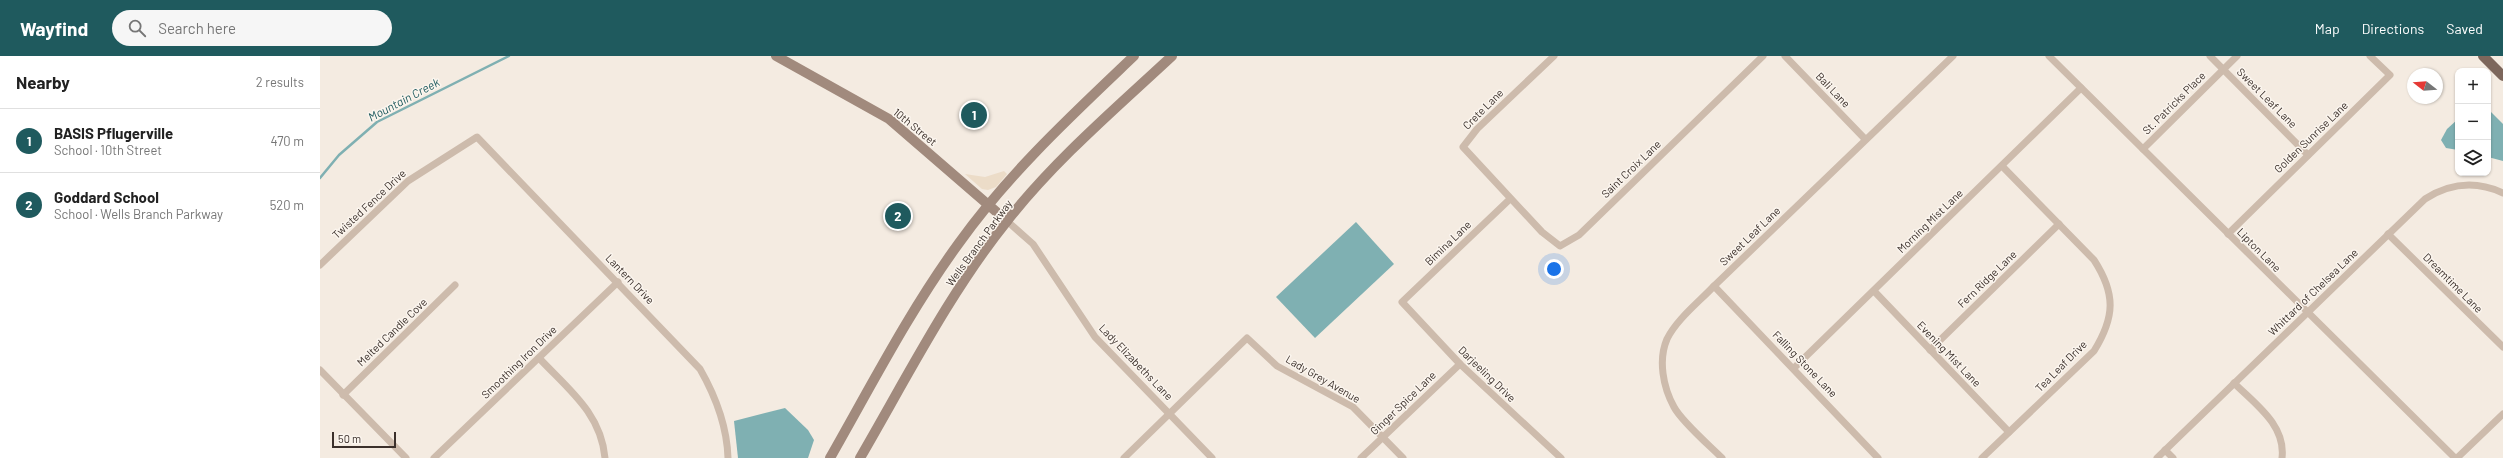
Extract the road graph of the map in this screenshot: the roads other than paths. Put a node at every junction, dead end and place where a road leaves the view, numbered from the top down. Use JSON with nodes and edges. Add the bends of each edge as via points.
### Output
{"nodes":[{"id":1,"x":776,"y":56,"type":"edge"},
{"id":2,"x":1134,"y":56,"type":"edge"},
{"id":3,"x":1172,"y":56,"type":"edge"},
{"id":4,"x":1554,"y":56,"type":"edge"},
{"id":5,"x":1763,"y":56,"type":"edge"},
{"id":6,"x":1785,"y":56,"type":"edge"},
{"id":7,"x":1954,"y":56,"type":"edge"},
{"id":8,"x":2050,"y":56,"type":"edge"},
{"id":9,"x":2210,"y":56,"type":"edge"},
{"id":10,"x":2237,"y":56,"type":"edge"},
{"id":11,"x":2370,"y":56,"type":"edge"},
{"id":12,"x":2483,"y":56,"type":"edge"},
{"id":13,"x":2224,"y":70,"type":"junction"},
{"id":14,"x":2503,"y":76,"type":"edge"},
{"id":15,"x":2082,"y":88,"type":"junction"},
{"id":16,"x":477,"y":137,"type":"joint"},
{"id":17,"x":1865,"y":139,"type":"junction"},
{"id":18,"x":2143,"y":149,"type":"junction"},
{"id":19,"x":2308,"y":155,"type":"junction"},
{"id":20,"x":2002,"y":166,"type":"junction"},
{"id":21,"x":2503,"y":193,"type":"edge"},
{"id":22,"x":1510,"y":199,"type":"junction"},
{"id":23,"x":988,"y":204,"type":"junction"},
{"id":24,"x":1007,"y":221,"type":"junction"},
{"id":25,"x":2059,"y":224,"type":"junction"},
{"id":26,"x":2228,"y":234,"type":"junction"},
{"id":27,"x":2388,"y":234,"type":"junction"},
{"id":28,"x":320,"y":265,"type":"edge"},
{"id":29,"x":618,"y":282,"type":"junction"},
{"id":30,"x":455,"y":286,"type":"dead end"},
{"id":31,"x":1714,"y":286,"type":"junction"},
{"id":32,"x":1874,"y":291,"type":"junction"},
{"id":33,"x":1402,"y":302,"type":"joint"},
{"id":34,"x":2307,"y":313,"type":"junction"},
{"id":35,"x":2503,"y":347,"type":"edge"},
{"id":36,"x":1930,"y":350,"type":"junction"},
{"id":37,"x":539,"y":358,"type":"junction"},
{"id":38,"x":1460,"y":364,"type":"junction"},
{"id":39,"x":1794,"y":368,"type":"junction"},
{"id":40,"x":320,"y":370,"type":"edge"},
{"id":41,"x":2234,"y":383,"type":"junction"},
{"id":42,"x":343,"y":395,"type":"junction"},
{"id":43,"x":1170,"y":414,"type":"junction"},
{"id":44,"x":2503,"y":414,"type":"edge"},
{"id":45,"x":2009,"y":432,"type":"junction"},
{"id":46,"x":1382,"y":438,"type":"junction"},
{"id":47,"x":2165,"y":450,"type":"junction"},
{"id":48,"x":406,"y":458,"type":"edge"},
{"id":49,"x":434,"y":458,"type":"edge"},
{"id":50,"x":605,"y":458,"type":"edge"},
{"id":51,"x":728,"y":458,"type":"edge"},
{"id":52,"x":830,"y":458,"type":"edge"},
{"id":53,"x":860,"y":458,"type":"edge"},
{"id":54,"x":1124,"y":458,"type":"edge"},
{"id":55,"x":1212,"y":458,"type":"edge"},
{"id":56,"x":1361,"y":458,"type":"edge"},
{"id":57,"x":1403,"y":458,"type":"edge"},
{"id":58,"x":1561,"y":458,"type":"edge"},
{"id":59,"x":1722,"y":458,"type":"edge"},
{"id":60,"x":1878,"y":458,"type":"edge"},
{"id":61,"x":1982,"y":458,"type":"edge"},
{"id":62,"x":2158,"y":458,"type":"edge"},
{"id":63,"x":2173,"y":458,"type":"edge"},
{"id":64,"x":2282,"y":458,"type":"edge"},
{"id":65,"x":2456,"y":458,"type":"edge"}],
"edges":[{"from":1,"to":23,"type":"main road","name":"10th Street","via":[[889,119]]},
{"from":2,"to":23,"type":"main road","name":"Wells Branch Parkway","via":[[1024,163]]},
{"from":3,"to":24,"type":"main road","name":"Wells Branch Parkway","via":[[1051,171]]},
{"from":4,"to":22,"type":"street","name":"Crete Lane","via":[[1477,130],[1463,147]]},
{"from":5,"to":22,"type":"street","name":"Saint Croix Lane","via":[[1579,235],[1560,246],[1542,232]]},
{"from":6,"to":17,"type":"street","name":"Bali Lane"},
{"from":7,"to":17,"type":"street","name":"Sweet Leaf Lane"},
{"from":8,"to":15,"type":"street","name":"Lipton Lane"},
{"from":9,"to":13,"type":"street","name":"Sweet Leaf Lane"},
{"from":10,"to":13,"type":"street","name":"St. Patricks Place"},
{"from":11,"to":19,"type":"street","name":"Golden Sunrise Lane","via":[[2390,75]]},
{"from":12,"to":14,"type":"main road"},
{"from":13,"to":18,"type":"street","name":"St. Patricks Place"},
{"from":13,"to":19,"type":"street","name":"Sweet Leaf Lane"},
{"from":15,"to":18,"type":"street","name":"Lipton Lane"},
{"from":15,"to":20,"type":"street","name":"Morning Mist Lane"},
{"from":16,"to":28,"type":"street","name":"Twisted Fence Drive","via":[[408,181]]},
{"from":16,"to":29,"type":"street","name":"Lantern Drive"},
{"from":17,"to":31,"type":"street","name":"Sweet Leaf Lane"},
{"from":18,"to":26,"type":"street","name":"Lipton Lane"},
{"from":19,"to":26,"type":"street","name":"Golden Sunrise Lane"},
{"from":20,"to":25,"type":"street","name":"Tea Leaf Drive"},
{"from":20,"to":32,"type":"street","name":"Morning Mist Lane"},
{"from":21,"to":27,"type":"street","name":"Whittard of Chelsea Lane","via":[[2474,184],[2448,187],[2425,199]]},
{"from":22,"to":33,"type":"street","name":"Bimina Lane"},
{"from":23,"to":24,"type":"main road","name":"10th Street"},
{"from":23,"to":52,"type":"main road","name":"Wells Branch Parkway","via":[[936,278]]},
{"from":24,"to":43,"type":"street","name":"Lady Elizabeths Lane","via":[[1033,244],[1095,337]]},
{"from":24,"to":53,"type":"main road","name":"Wells Branch Parkway","via":[[965,279]]},
{"from":25,"to":36,"type":"street","name":"Fern Ridge Lane"},
{"from":25,"to":45,"type":"street","name":"Tea Leaf Drive","via":[[2094,260],[2105,277],[2110,298],[2110,318],[2094,351]]},
{"from":26,"to":34,"type":"street","name":"Lipton Lane"},
{"from":27,"to":34,"type":"street","name":"Whittard of Chelsea Lane"},
{"from":27,"to":35,"type":"street","name":"Dreamtime Lane"},
{"from":29,"to":37,"type":"street","name":"Smoothing Iron Drive"},
{"from":29,"to":51,"type":"street","name":"Lantern Drive","via":[[700,369],[721,411],[728,443]]},
{"from":30,"to":42,"type":"street","name":"Melted Candle Cove"},
{"from":31,"to":39,"type":"street","name":"Falling Stone Lane"},
{"from":31,"to":59,"type":"street","name":"Sweet Leaf Lane","via":[[1682,319],[1668,338],[1663,357],[1663,381],[1674,408]]},
{"from":32,"to":36,"type":"street","name":"Evening Mist Lane"},
{"from":32,"to":39,"type":"street","name":"Morning Mist Lane"},
{"from":33,"to":38,"type":"street","name":"Darjeeling Drive"},
{"from":34,"to":41,"type":"street","name":"Whittard of Chelsea Lane"},
{"from":34,"to":65,"type":"street","name":"Lipton Lane"},
{"from":36,"to":45,"type":"street","name":"Evening Mist Lane"},
{"from":37,"to":49,"type":"street","name":"Smoothing Iron Drive"},
{"from":37,"to":50,"type":"street","via":[[592,416],[602,437]]},
{"from":38,"to":46,"type":"street","name":"Ginger Spice Lane"},
{"from":38,"to":58,"type":"street","name":"Darjeeling Drive"},
{"from":39,"to":60,"type":"street","name":"Falling Stone Lane"},
{"from":40,"to":42,"type":"street"},
{"from":41,"to":47,"type":"street","name":"Whittard of Chelsea Lane"},
{"from":41,"to":64,"type":"street","via":[[2276,428],[2282,441]]},
{"from":42,"to":48,"type":"street"},
{"from":43,"to":46,"type":"street","name":"Lady Grey Avenue","via":[[1247,338],[1277,366],[1353,407]]},
{"from":43,"to":54,"type":"street"},
{"from":43,"to":55,"type":"street","name":"Lady Elizabeths Lane"},
{"from":44,"to":65,"type":"street"},
{"from":45,"to":61,"type":"street","name":"Tea Leaf Drive"},
{"from":46,"to":56,"type":"street","name":"Ginger Spice Lane"},
{"from":46,"to":57,"type":"street","name":"Lady Grey Avenue"},
{"from":47,"to":62,"type":"street","name":"Whittard of Chelsea Lane"},
{"from":47,"to":63,"type":"street"}]}
